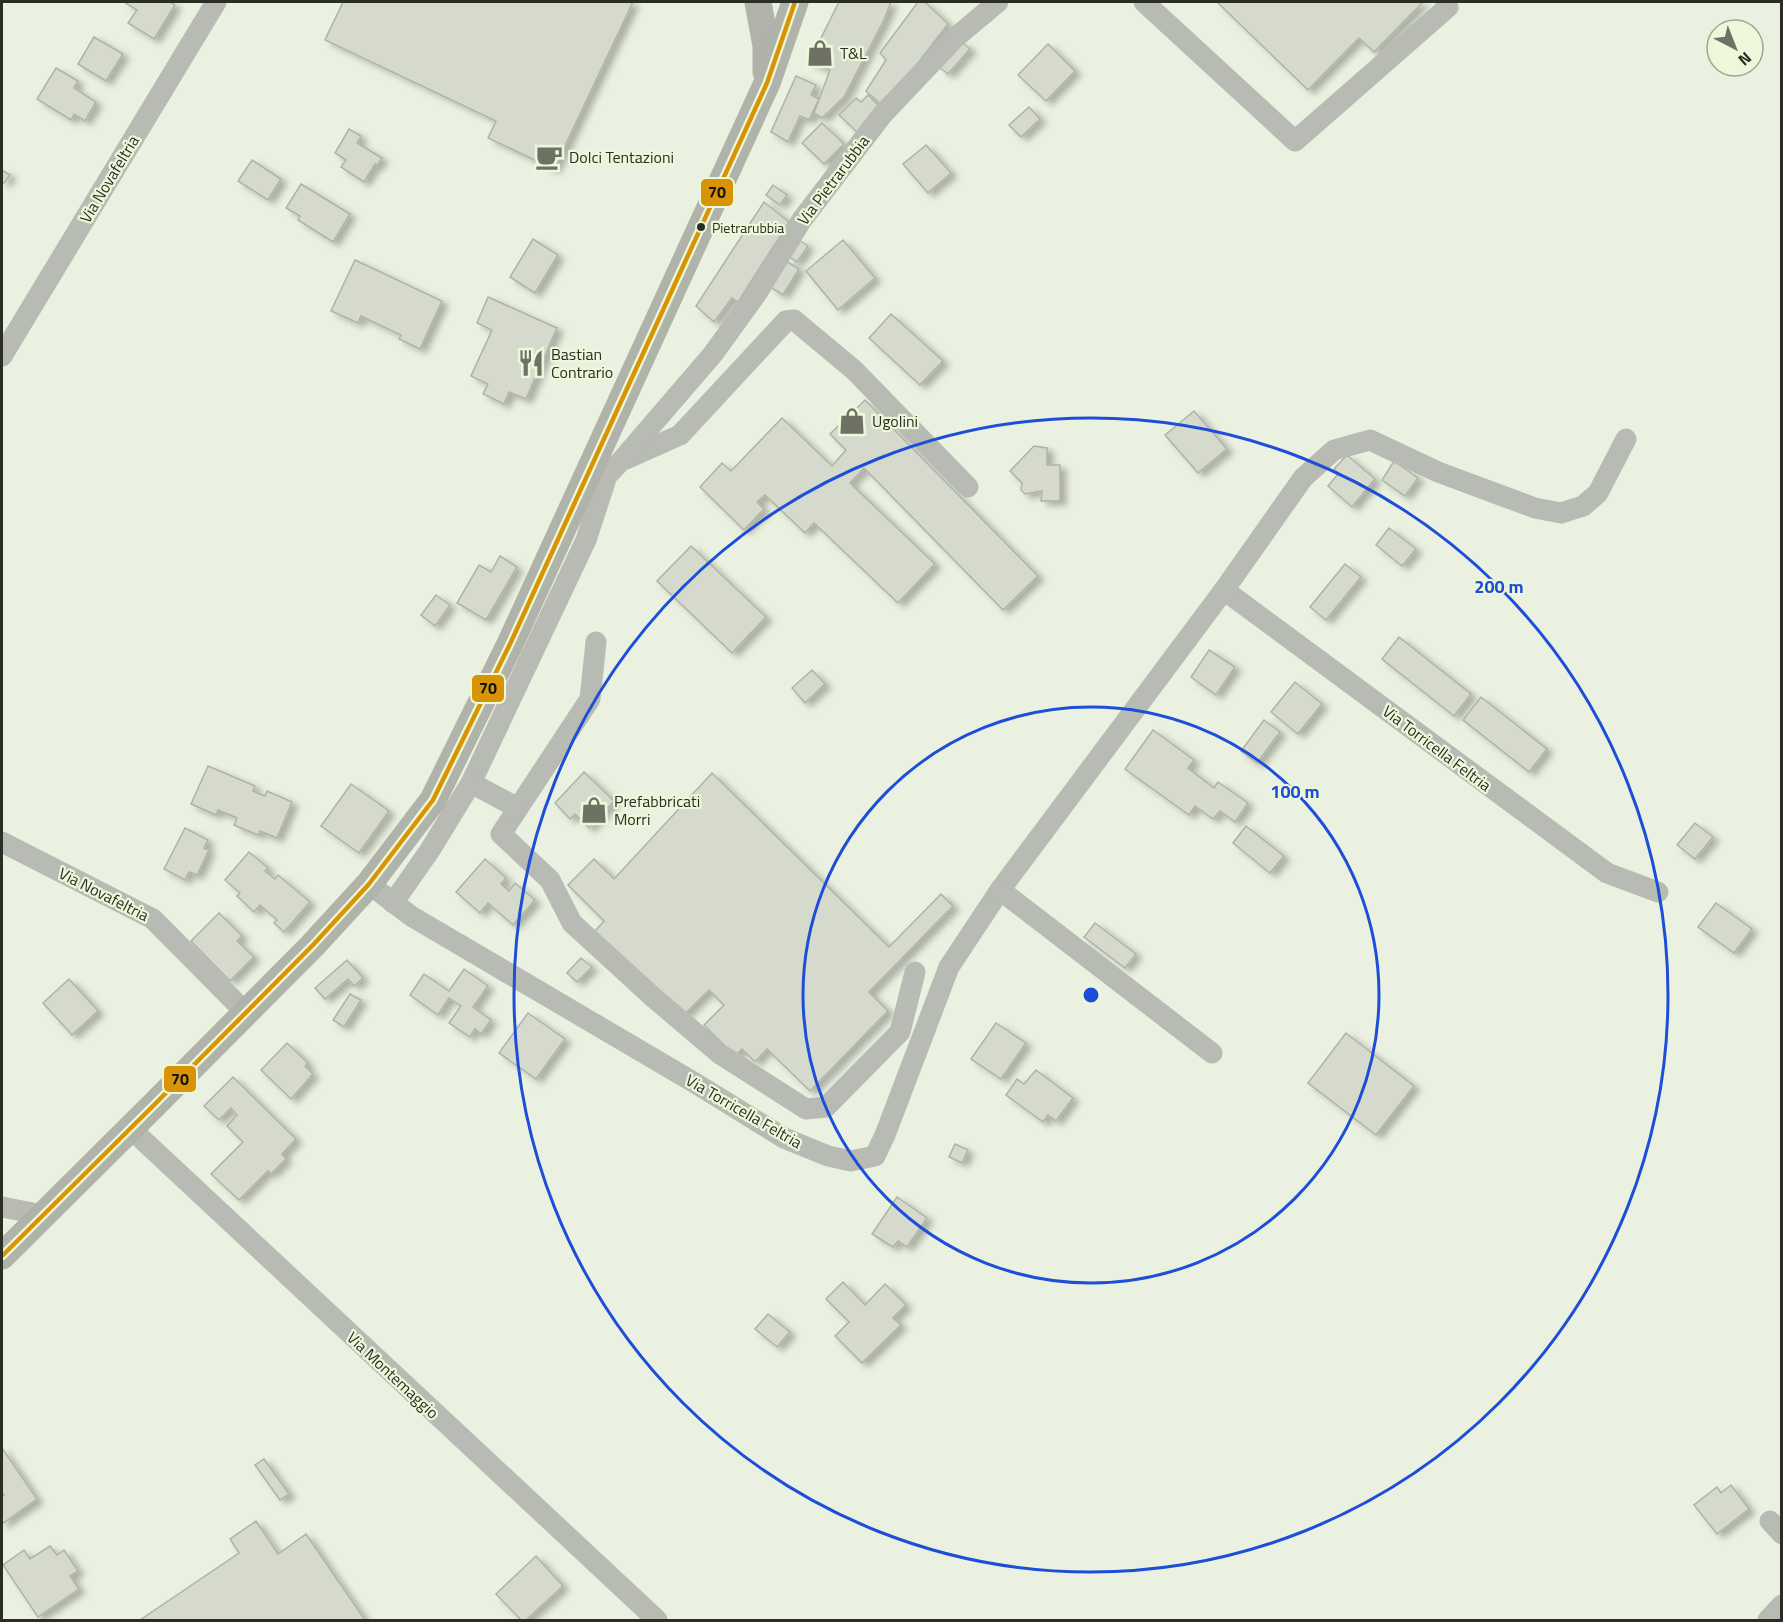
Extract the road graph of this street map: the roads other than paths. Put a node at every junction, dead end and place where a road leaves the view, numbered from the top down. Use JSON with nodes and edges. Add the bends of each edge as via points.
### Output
{"nodes":[{"id":1,"x":216,"y":2,"type":"edge"},
{"id":2,"x":758,"y":2,"type":"edge"},
{"id":3,"x":795,"y":2,"type":"edge"},
{"id":4,"x":998,"y":2,"type":"edge"},
{"id":5,"x":1144,"y":2,"type":"edge"},
{"id":6,"x":1446,"y":2,"type":"edge"},
{"id":7,"x":766,"y":83,"type":"junction"},
{"id":8,"x":2,"y":356,"type":"edge"},
{"id":9,"x":1626,"y":440,"type":"dead end"},
{"id":10,"x":621,"y":461,"type":"junction"},
{"id":11,"x":606,"y":477,"type":"junction"},
{"id":12,"x":968,"y":487,"type":"dead end"},
{"id":13,"x":568,"y":517,"type":"junction"},
{"id":14,"x":1224,"y":590,"type":"junction"},
{"id":15,"x":596,"y":642,"type":"dead end"},
{"id":16,"x":471,"y":783,"type":"junction"},
{"id":17,"x":518,"y":808,"type":"junction"},
{"id":18,"x":2,"y":842,"type":"edge"},
{"id":19,"x":369,"y":884,"type":"junction"},
{"id":20,"x":1000,"y":890,"type":"junction"},
{"id":21,"x":1658,"y":892,"type":"dead end"},
{"id":22,"x":393,"y":903,"type":"junction"},
{"id":23,"x":915,"y":972,"type":"dead end"},
{"id":24,"x":246,"y":1013,"type":"junction"},
{"id":25,"x":1212,"y":1053,"type":"dead end"},
{"id":26,"x":131,"y":1129,"type":"junction"},
{"id":27,"x":2,"y":1207,"type":"edge"},
{"id":28,"x":43,"y":1215,"type":"junction"},
{"id":29,"x":2,"y":1256,"type":"edge"},
{"id":30,"x":1782,"y":1605,"type":"edge"},
{"id":31,"x":657,"y":1620,"type":"edge"},
{"id":32,"x":1768,"y":1620,"type":"edge"}],
"edges":[{"from":1,"to":8,"type":"street","name":"Via Novafeltria"},
{"from":2,"to":7,"type":"main road","via":[[766,46]]},
{"from":3,"to":7,"type":"main road"},
{"from":4,"to":10,"type":"street","name":"Via Pietrarubbia","via":[[955,38],[882,115],[801,221],[758,292],[713,354]]},
{"from":5,"to":6,"type":"street","via":[[1295,141],[1448,7]]},
{"from":7,"to":13,"type":"main road"},
{"from":9,"to":14,"type":"street","name":"Via Torricella Feltria","via":[[1598,494],[1583,506],[1561,513],[1535,508],[1438,472],[1370,440],[1334,450],[1303,478]]},
{"from":10,"to":11,"type":"street","name":"Via Pietrarubbia"},
{"from":10,"to":12,"type":"street","name":"Via Pietrarubbia","via":[[680,435],[766,349],[786,321],[794,320],[854,370]]},
{"from":11,"to":13,"type":"street","name":"Via Pietrarubbia"},
{"from":11,"to":16,"type":"street","via":[[586,540]]},
{"from":13,"to":19,"type":"main road","via":[[433,800]]},
{"from":14,"to":20,"type":"street","name":"Via Torricella Feltria"},
{"from":14,"to":21,"type":"street","name":"Via Torricella Feltria","via":[[1607,873]]},
{"from":15,"to":17,"type":"street","via":[[590,699]]},
{"from":16,"to":17,"type":"street"},
{"from":16,"to":22,"type":"street"},
{"from":17,"to":23,"type":"street","via":[[501,834],[550,880],[572,923],[720,1054],[806,1109],[826,1107],[900,1032]]},
{"from":18,"to":24,"type":"street","name":"Via Novafeltria","via":[[153,919]]},
{"from":19,"to":22,"type":"street","name":"Via Torricella Feltria"},
{"from":19,"to":24,"type":"main road"},
{"from":20,"to":22,"type":"street","name":"Via Torricella Feltria","via":[[949,967],[874,1156],[851,1161],[784,1138]]},
{"from":20,"to":25,"type":"street"},
{"from":24,"to":26,"type":"main road"},
{"from":26,"to":28,"type":"main road"},
{"from":26,"to":31,"type":"street","name":"Via Montemaggio"},
{"from":27,"to":28,"type":"street"},
{"from":28,"to":29,"type":"main road"},
{"from":30,"to":32,"type":"street"}]}
